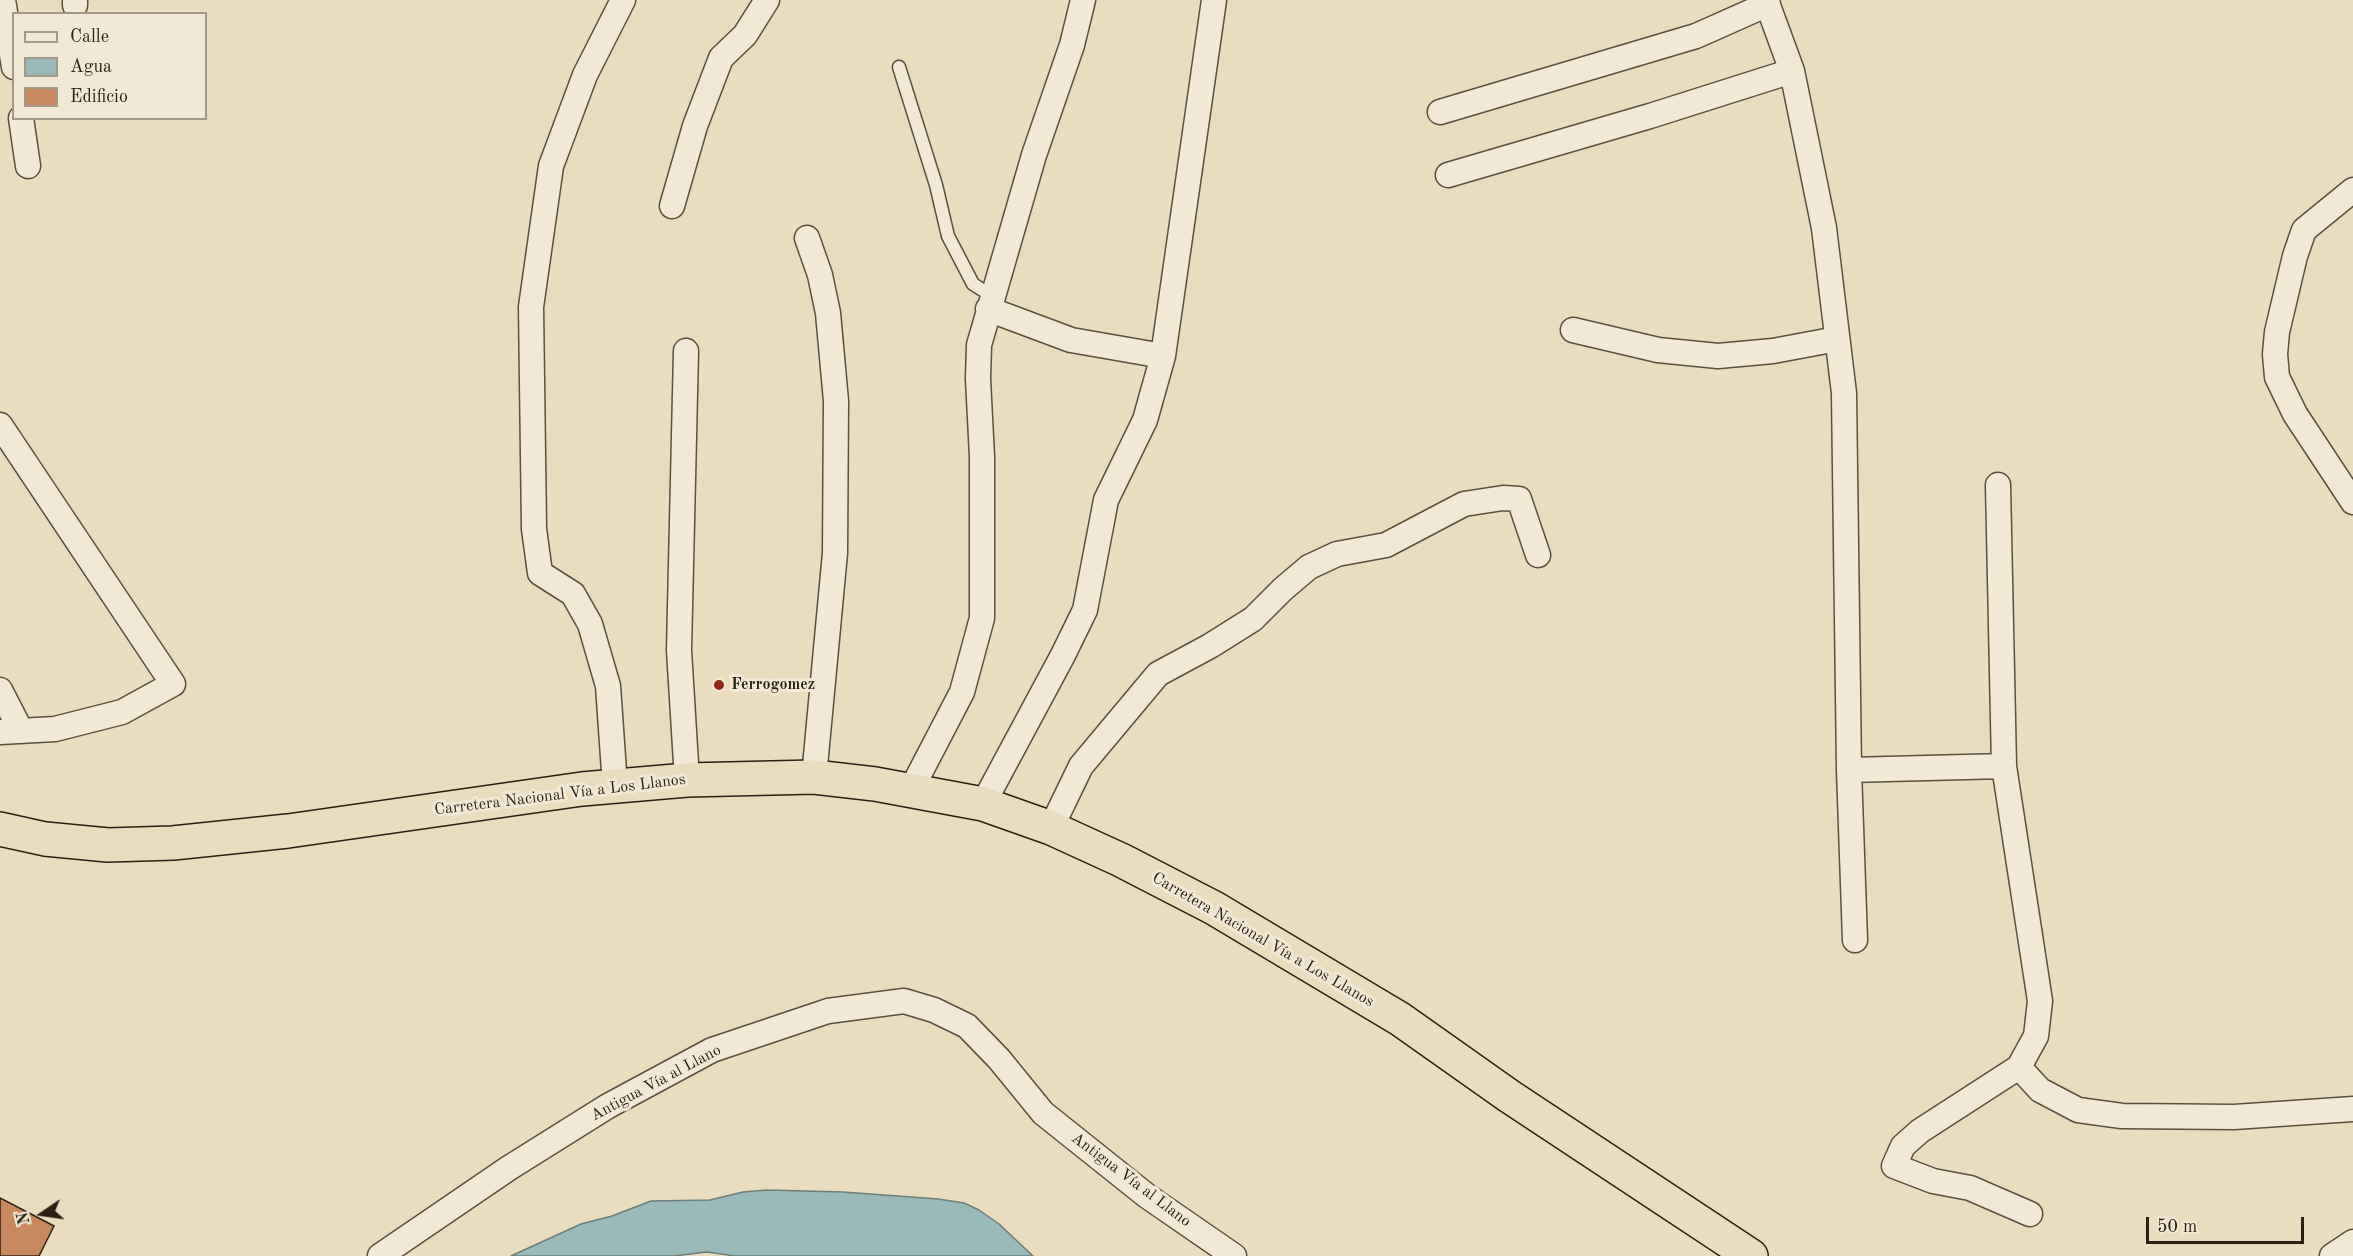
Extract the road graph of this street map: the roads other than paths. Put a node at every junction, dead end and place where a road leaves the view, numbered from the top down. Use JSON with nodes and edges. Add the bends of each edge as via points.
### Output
{"nodes":[{"id":1,"x":3,"y":0,"type":"edge"},
{"id":2,"x":623,"y":0,"type":"edge"},
{"id":3,"x":767,"y":0,"type":"edge"},
{"id":4,"x":1083,"y":0,"type":"edge"},
{"id":5,"x":1214,"y":0,"type":"edge"},
{"id":6,"x":1767,"y":2,"type":"edge"},
{"id":7,"x":12,"y":55,"type":"edge"},
{"id":8,"x":899,"y":67,"type":"dead end"},
{"id":9,"x":1792,"y":71,"type":"junction"},
{"id":10,"x":1440,"y":112,"type":"dead end"},
{"id":11,"x":21,"y":120,"type":"edge"},
{"id":12,"x":28,"y":166,"type":"dead end"},
{"id":13,"x":1448,"y":175,"type":"dead end"},
{"id":14,"x":2353,"y":190,"type":"edge"},
{"id":15,"x":672,"y":206,"type":"dead end"},
{"id":16,"x":807,"y":238,"type":"dead end"},
{"id":17,"x":990,"y":302,"type":"junction"},
{"id":18,"x":1572,"y":330,"type":"dead end"},
{"id":19,"x":1837,"y":339,"type":"junction"},
{"id":20,"x":686,"y":351,"type":"dead end"},
{"id":21,"x":1163,"y":356,"type":"junction"},
{"id":22,"x":0,"y":425,"type":"edge"},
{"id":23,"x":1998,"y":485,"type":"dead end"},
{"id":24,"x":2353,"y":502,"type":"edge"},
{"id":25,"x":1538,"y":555,"type":"dead end"},
{"id":26,"x":0,"y":690,"type":"edge"},
{"id":27,"x":10,"y":731,"type":"edge"},
{"id":28,"x":2004,"y":766,"type":"junction"},
{"id":29,"x":1849,"y":770,"type":"junction"},
{"id":30,"x":814,"y":777,"type":"junction"},
{"id":31,"x":687,"y":780,"type":"junction"},
{"id":32,"x":615,"y":786,"type":"junction"},
{"id":33,"x":911,"y":790,"type":"junction"},
{"id":34,"x":983,"y":804,"type":"junction"},
{"id":35,"x":1051,"y":828,"type":"junction"},
{"id":36,"x":0,"y":829,"type":"edge"},
{"id":37,"x":1855,"y":940,"type":"dead end"},
{"id":38,"x":2019,"y":1067,"type":"junction"},
{"id":39,"x":2353,"y":1109,"type":"edge"},
{"id":40,"x":2030,"y":1214,"type":"dead end"},
{"id":41,"x":2353,"y":1242,"type":"edge"},
{"id":42,"x":380,"y":1256,"type":"edge"},
{"id":43,"x":1234,"y":1256,"type":"edge"},
{"id":44,"x":1751,"y":1256,"type":"edge"},
{"id":45,"x":2332,"y":1256,"type":"edge"}],
"edges":[{"from":1,"to":7,"type":"street"},
{"from":2,"to":32,"type":"street","via":[[585,75],[551,166],[531,307],[534,529],[540,573],[573,594],[590,624],[608,686]]},
{"from":3,"to":15,"type":"street","via":[[746,35],[721,58],[695,126]]},
{"from":4,"to":17,"type":"street"},
{"from":5,"to":21,"type":"street"},
{"from":6,"to":9,"type":"street"},
{"from":6,"to":10,"type":"street","via":[[1686,40]]},
{"from":8,"to":17,"type":"lane","via":[[948,236],[960,264]]},
{"from":9,"to":13,"type":"street"},
{"from":9,"to":19,"type":"street","via":[[1824,228]]},
{"from":11,"to":12,"type":"street"},
{"from":14,"to":24,"type":"street","via":[[2304,230],[2277,332],[2275,354],[2277,377],[2295,414]]},
{"from":16,"to":30,"type":"street","via":[[828,313],[836,401],[835,553]]},
{"from":17,"to":21,"type":"street","via":[[1071,340]]},
{"from":17,"to":33,"type":"street","via":[[980,345],[978,379],[982,618],[962,692]]},
{"from":18,"to":19,"type":"street","via":[[1658,350],[1718,356]]},
{"from":19,"to":29,"type":"street","via":[[1844,393]]},
{"from":20,"to":31,"type":"street","via":[[679,650]]},
{"from":21,"to":34,"type":"street","via":[[1144,420],[1106,500],[1085,610]]},
{"from":22,"to":27,"type":"street","via":[[173,684],[122,712],[56,729]]},
{"from":23,"to":28,"type":"street"},
{"from":25,"to":35,"type":"street","via":[[1519,499],[1503,498],[1464,504],[1386,545],[1337,554],[1309,567],[1253,619],[1158,674],[1081,766]]},
{"from":26,"to":27,"type":"street"},
{"from":28,"to":29,"type":"street"},
{"from":28,"to":38,"type":"street","via":[[2040,1001],[2036,1036]]},
{"from":29,"to":37,"type":"street"},
{"from":30,"to":31,"type":"highway","name":"Carretera Nacional Vía a Los Llanos"},
{"from":30,"to":33,"type":"highway","name":"Carretera Nacional Vía a Los Llanos"},
{"from":31,"to":32,"type":"highway","name":"Carretera Nacional Vía a Los Llanos"},
{"from":32,"to":36,"type":"highway","name":"Carretera Nacional Vía a Los Llanos","via":[[173,843],[108,845],[45,839]]},
{"from":33,"to":34,"type":"highway","name":"Carretera Nacional Vía a Los Llanos"},
{"from":34,"to":35,"type":"highway","name":"Carretera Nacional Vía a Los Llanos"},
{"from":35,"to":44,"type":"highway","name":"Carretera Nacional Vía a Los Llanos","via":[[1214,908],[1400,1019]]},
{"from":38,"to":39,"type":"street","via":[[2040,1090],[2078,1110],[2122,1116],[2234,1117]]},
{"from":38,"to":40,"type":"street","via":[[1920,1131],[1903,1146],[1894,1166],[1970,1188]]},
{"from":41,"to":45,"type":"street"},
{"from":42,"to":43,"type":"street","name":"Antigua Vía al Llano","via":[[608,1106],[712,1050],[828,1011],[904,1001],[967,1026],[1043,1113],[1147,1196]]}]}
